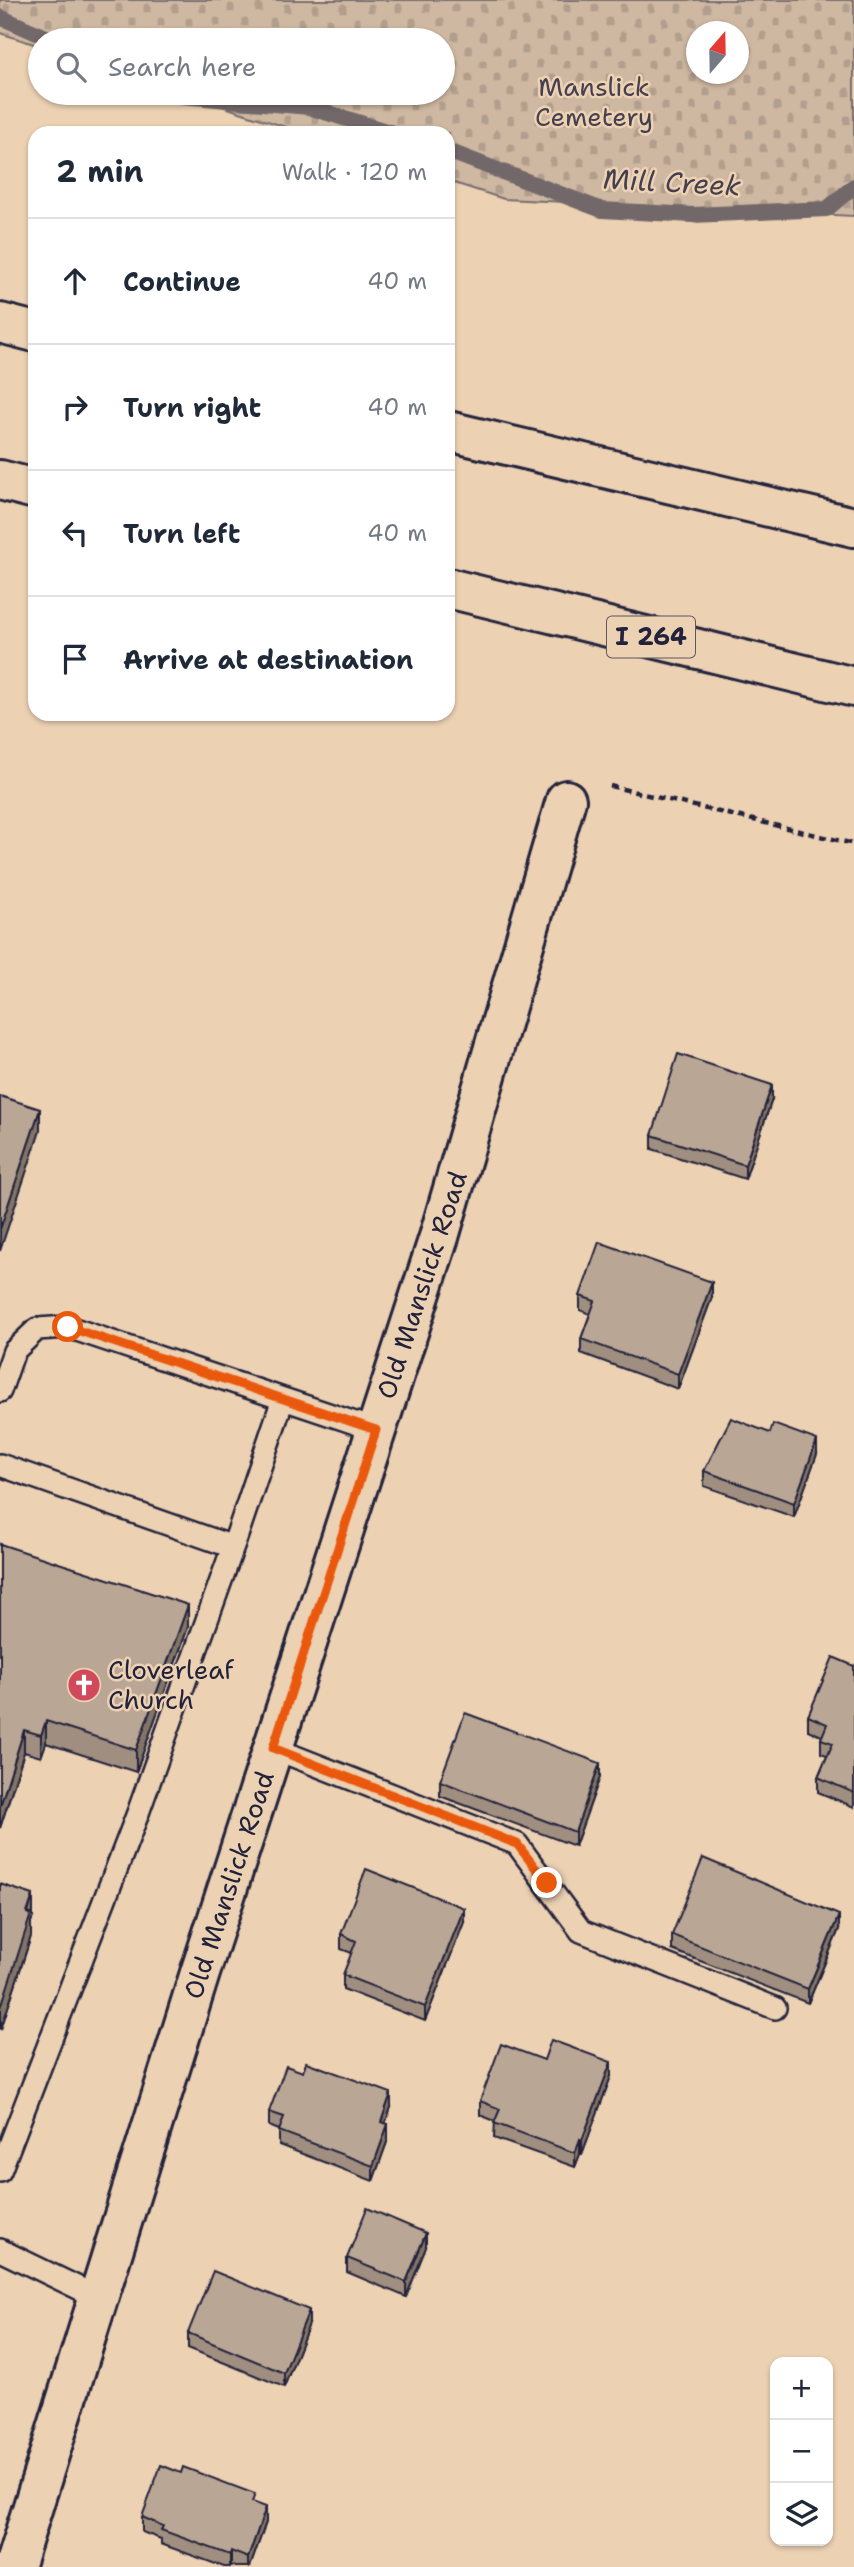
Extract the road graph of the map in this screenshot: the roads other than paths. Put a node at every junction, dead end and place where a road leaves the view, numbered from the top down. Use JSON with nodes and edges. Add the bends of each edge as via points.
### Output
{"nodes":[{"id":1,"x":0,"y":323,"type":"edge"},
{"id":2,"x":28,"y":330,"type":"edge"},
{"id":3,"x":455,"y":432,"type":"edge"},
{"id":4,"x":0,"y":481,"type":"edge"},
{"id":5,"x":28,"y":487,"type":"edge"},
{"id":6,"x":854,"y":527,"type":"edge"},
{"id":7,"x":455,"y":590,"type":"edge"},
{"id":8,"x":854,"y":687,"type":"edge"},
{"id":9,"x":566,"y":800,"type":"road end"},
{"id":10,"x":0,"y":1391,"type":"edge"},
{"id":11,"x":283,"y":1399,"type":"junction"},
{"id":12,"x":376,"y":1430,"type":"junction"},
{"id":13,"x":0,"y":1465,"type":"edge"},
{"id":14,"x":233,"y":1546,"type":"junction"},
{"id":15,"x":273,"y":1748,"type":"junction"},
{"id":16,"x":775,"y":2007,"type":"dead end"},
{"id":17,"x":0,"y":2171,"type":"edge"},
{"id":18,"x":0,"y":2250,"type":"edge"},
{"id":19,"x":99,"y":2298,"type":"junction"},
{"id":20,"x":14,"y":2567,"type":"edge"}],
"edges":[{"from":1,"to":2,"type":"main road"},
{"from":3,"to":6,"type":"main road"},
{"from":4,"to":5,"type":"main road"},
{"from":7,"to":8,"type":"main road","number":"I 264"},
{"from":9,"to":12,"type":"main road","name":"Old Manslick Road","via":[[439,1237]]},
{"from":10,"to":11,"type":"lane","via":[[13,1351],[37,1329],[68,1327]]},
{"from":11,"to":12,"type":"lane"},
{"from":11,"to":14,"type":"lane"},
{"from":12,"to":15,"type":"main road","name":"Old Manslick Road"},
{"from":13,"to":14,"type":"lane"},
{"from":14,"to":17,"type":"lane","via":[[138,1813]]},
{"from":15,"to":16,"type":"lane","via":[[517,1844],[581,1931]]},
{"from":15,"to":19,"type":"main road","name":"Old Manslick Road"},
{"from":18,"to":19,"type":"lane"},
{"from":19,"to":20,"type":"main road","name":"Old Manslick Road"}]}
